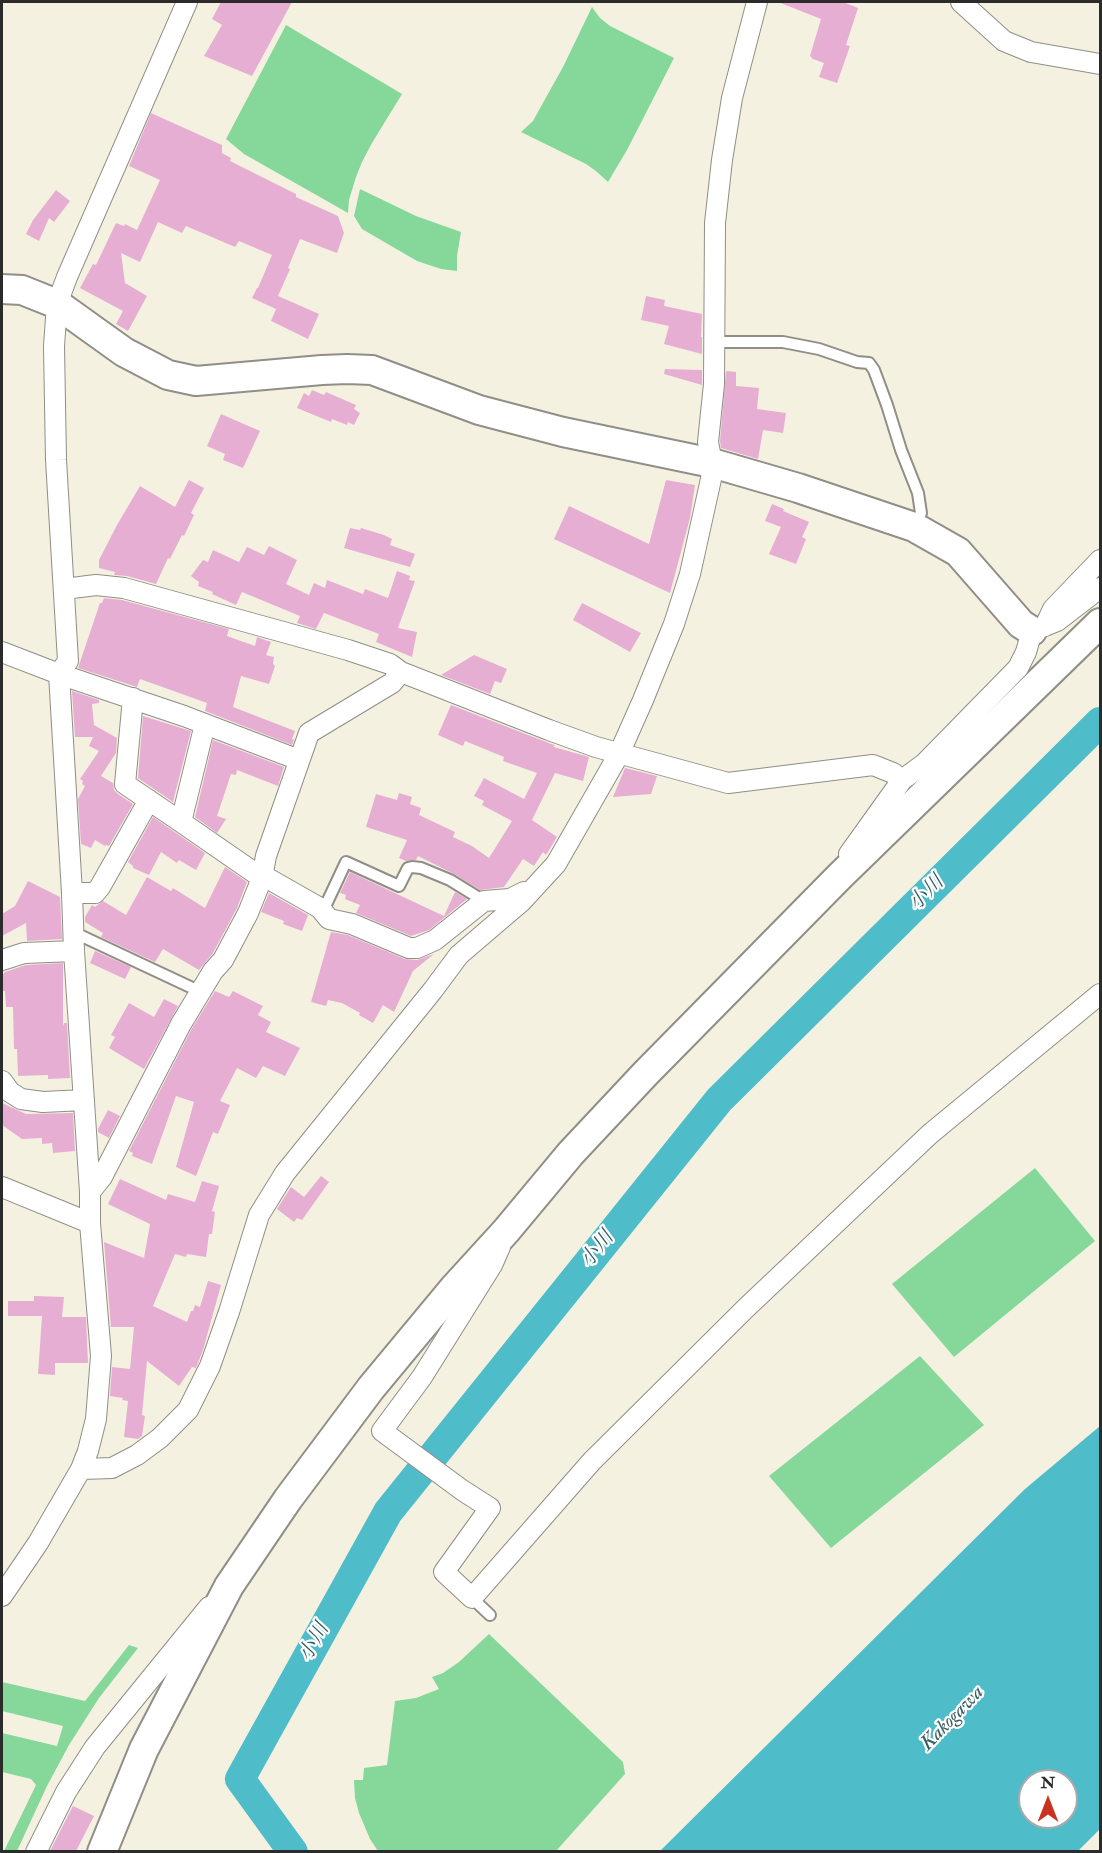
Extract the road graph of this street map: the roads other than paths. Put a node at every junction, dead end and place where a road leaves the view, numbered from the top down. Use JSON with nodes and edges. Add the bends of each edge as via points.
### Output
{"nodes":[{"id":1,"x":187,"y":2,"type":"edge"},
{"id":2,"x":757,"y":2,"type":"edge"},
{"id":3,"x":961,"y":2,"type":"edge"},
{"id":4,"x":1101,"y":64,"type":"edge"},
{"id":5,"x":2,"y":289,"type":"edge"},
{"id":6,"x":57,"y":304,"type":"junction"},
{"id":7,"x":714,"y":342,"type":"junction"},
{"id":8,"x":712,"y":463,"type":"junction"},
{"id":9,"x":914,"y":527,"type":"junction"},
{"id":10,"x":1101,"y":560,"type":"edge"},
{"id":11,"x":1101,"y":588,"type":"edge"},
{"id":12,"x":64,"y":589,"type":"junction"},
{"id":13,"x":1101,"y":623,"type":"edge"},
{"id":14,"x":1038,"y":628,"type":"junction"},
{"id":15,"x":2,"y":652,"type":"edge"},
{"id":16,"x":401,"y":672,"type":"junction"},
{"id":17,"x":59,"y":674,"type":"junction"},
{"id":18,"x":133,"y":698,"type":"junction"},
{"id":19,"x":204,"y":724,"type":"junction"},
{"id":20,"x":619,"y":754,"type":"junction"},
{"id":21,"x":299,"y":760,"type":"junction"},
{"id":22,"x":902,"y":780,"type":"junction"},
{"id":23,"x":149,"y":800,"type":"junction"},
{"id":24,"x":181,"y":822,"type":"junction"},
{"id":25,"x":840,"y":876,"type":"junction"},
{"id":26,"x":262,"y":878,"type":"junction"},
{"id":27,"x":531,"y":889,"type":"junction"},
{"id":28,"x":72,"y":893,"type":"junction"},
{"id":29,"x":484,"y":901,"type":"junction"},
{"id":30,"x":323,"y":911,"type":"junction"},
{"id":31,"x":74,"y":941,"type":"junction"},
{"id":32,"x":2,"y":960,"type":"edge"},
{"id":33,"x":201,"y":992,"type":"junction"},
{"id":34,"x":1101,"y":994,"type":"edge"},
{"id":35,"x":2,"y":1081,"type":"edge"},
{"id":36,"x":84,"y":1100,"type":"junction"},
{"id":37,"x":2,"y":1187,"type":"edge"},
{"id":38,"x":90,"y":1192,"type":"junction"},
{"id":39,"x":90,"y":1223,"type":"junction"},
{"id":40,"x":506,"y":1231,"type":"junction"},
{"id":41,"x":81,"y":1468,"type":"junction"},
{"id":42,"x":229,"y":1586,"type":"junction"},
{"id":43,"x":2,"y":1596,"type":"edge"},
{"id":44,"x":472,"y":1598,"type":"junction"},
{"id":45,"x":490,"y":1615,"type":"dead end"},
{"id":46,"x":36,"y":1851,"type":"edge"},
{"id":47,"x":102,"y":1851,"type":"edge"}],
"edges":[{"from":1,"to":6,"type":"street"},
{"from":2,"to":7,"type":"street","via":[[732,98],[722,160],[715,223]]},
{"from":3,"to":4,"type":"street","via":[[1004,41],[1031,52]]},
{"from":5,"to":6,"type":"street","via":[[22,290]]},
{"from":6,"to":8,"type":"street","via":[[124,352],[168,375],[196,381],[322,370],[372,370],[479,410]]},
{"from":6,"to":12,"type":"street","via":[[56,460]]},
{"from":7,"to":8,"type":"street","via":[[708,442]]},
{"from":7,"to":9,"type":"lane","via":[[783,342],[869,363],[918,493],[921,513]]},
{"from":8,"to":9,"type":"street"},
{"from":8,"to":20,"type":"street","via":[[690,574],[674,624]]},
{"from":9,"to":14,"type":"street","via":[[958,552],[1021,624]]},
{"from":10,"to":14,"type":"street"},
{"from":11,"to":14,"type":"street","via":[[1057,621]]},
{"from":12,"to":16,"type":"street","via":[[96,585],[124,588],[348,650],[390,664]]},
{"from":12,"to":17,"type":"street","via":[[68,661]]},
{"from":13,"to":25,"type":"street"},
{"from":14,"to":22,"type":"street","via":[[1018,668],[925,763]]},
{"from":15,"to":17,"type":"street"},
{"from":16,"to":20,"type":"street"},
{"from":16,"to":21,"type":"street","via":[[392,682],[309,733]]},
{"from":17,"to":18,"type":"street"},
{"from":17,"to":28,"type":"street"},
{"from":18,"to":19,"type":"street"},
{"from":18,"to":23,"type":"street","via":[[125,784]]},
{"from":19,"to":21,"type":"street"},
{"from":19,"to":24,"type":"street"},
{"from":20,"to":22,"type":"street","via":[[728,783],[873,765]]},
{"from":20,"to":27,"type":"street","via":[[556,864]]},
{"from":21,"to":26,"type":"street"},
{"from":22,"to":25,"type":"street","via":[[849,853]]},
{"from":23,"to":24,"type":"street"},
{"from":23,"to":28,"type":"street","via":[[100,888],[95,893]]},
{"from":24,"to":26,"type":"street"},
{"from":25,"to":40,"type":"street","via":[[631,1089]]},
{"from":26,"to":30,"type":"street"},
{"from":26,"to":33,"type":"street","via":[[223,960]]},
{"from":27,"to":29,"type":"street","via":[[510,899]]},
{"from":27,"to":41,"type":"street","via":[[459,954],[285,1173],[259,1215],[210,1366],[188,1410],[137,1455],[112,1468]]},
{"from":28,"to":31,"type":"street"},
{"from":29,"to":30,"type":"street","via":[[435,940],[417,948],[329,919]]},
{"from":29,"to":30,"type":"lane","via":[[421,868],[408,868],[399,886],[346,862]]},
{"from":31,"to":32,"type":"street"},
{"from":31,"to":33,"type":"lane"},
{"from":31,"to":36,"type":"street"},
{"from":33,"to":38,"type":"street","via":[[102,1177]]},
{"from":34,"to":44,"type":"street","via":[[930,1134],[746,1308],[591,1461]]},
{"from":35,"to":36,"type":"street","via":[[21,1099]]},
{"from":36,"to":38,"type":"street"},
{"from":37,"to":39,"type":"street"},
{"from":38,"to":39,"type":"street"},
{"from":39,"to":41,"type":"street","via":[[101,1356],[96,1419]]},
{"from":40,"to":42,"type":"street","via":[[371,1388]]},
{"from":40,"to":44,"type":"street","via":[[492,1265],[422,1377],[382,1431],[490,1508],[444,1572]]},
{"from":41,"to":43,"type":"street"},
{"from":42,"to":46,"type":"street","via":[[199,1617],[95,1747],[66,1792]]},
{"from":42,"to":47,"type":"street","via":[[144,1749]]},
{"from":44,"to":45,"type":"lane"}]}
